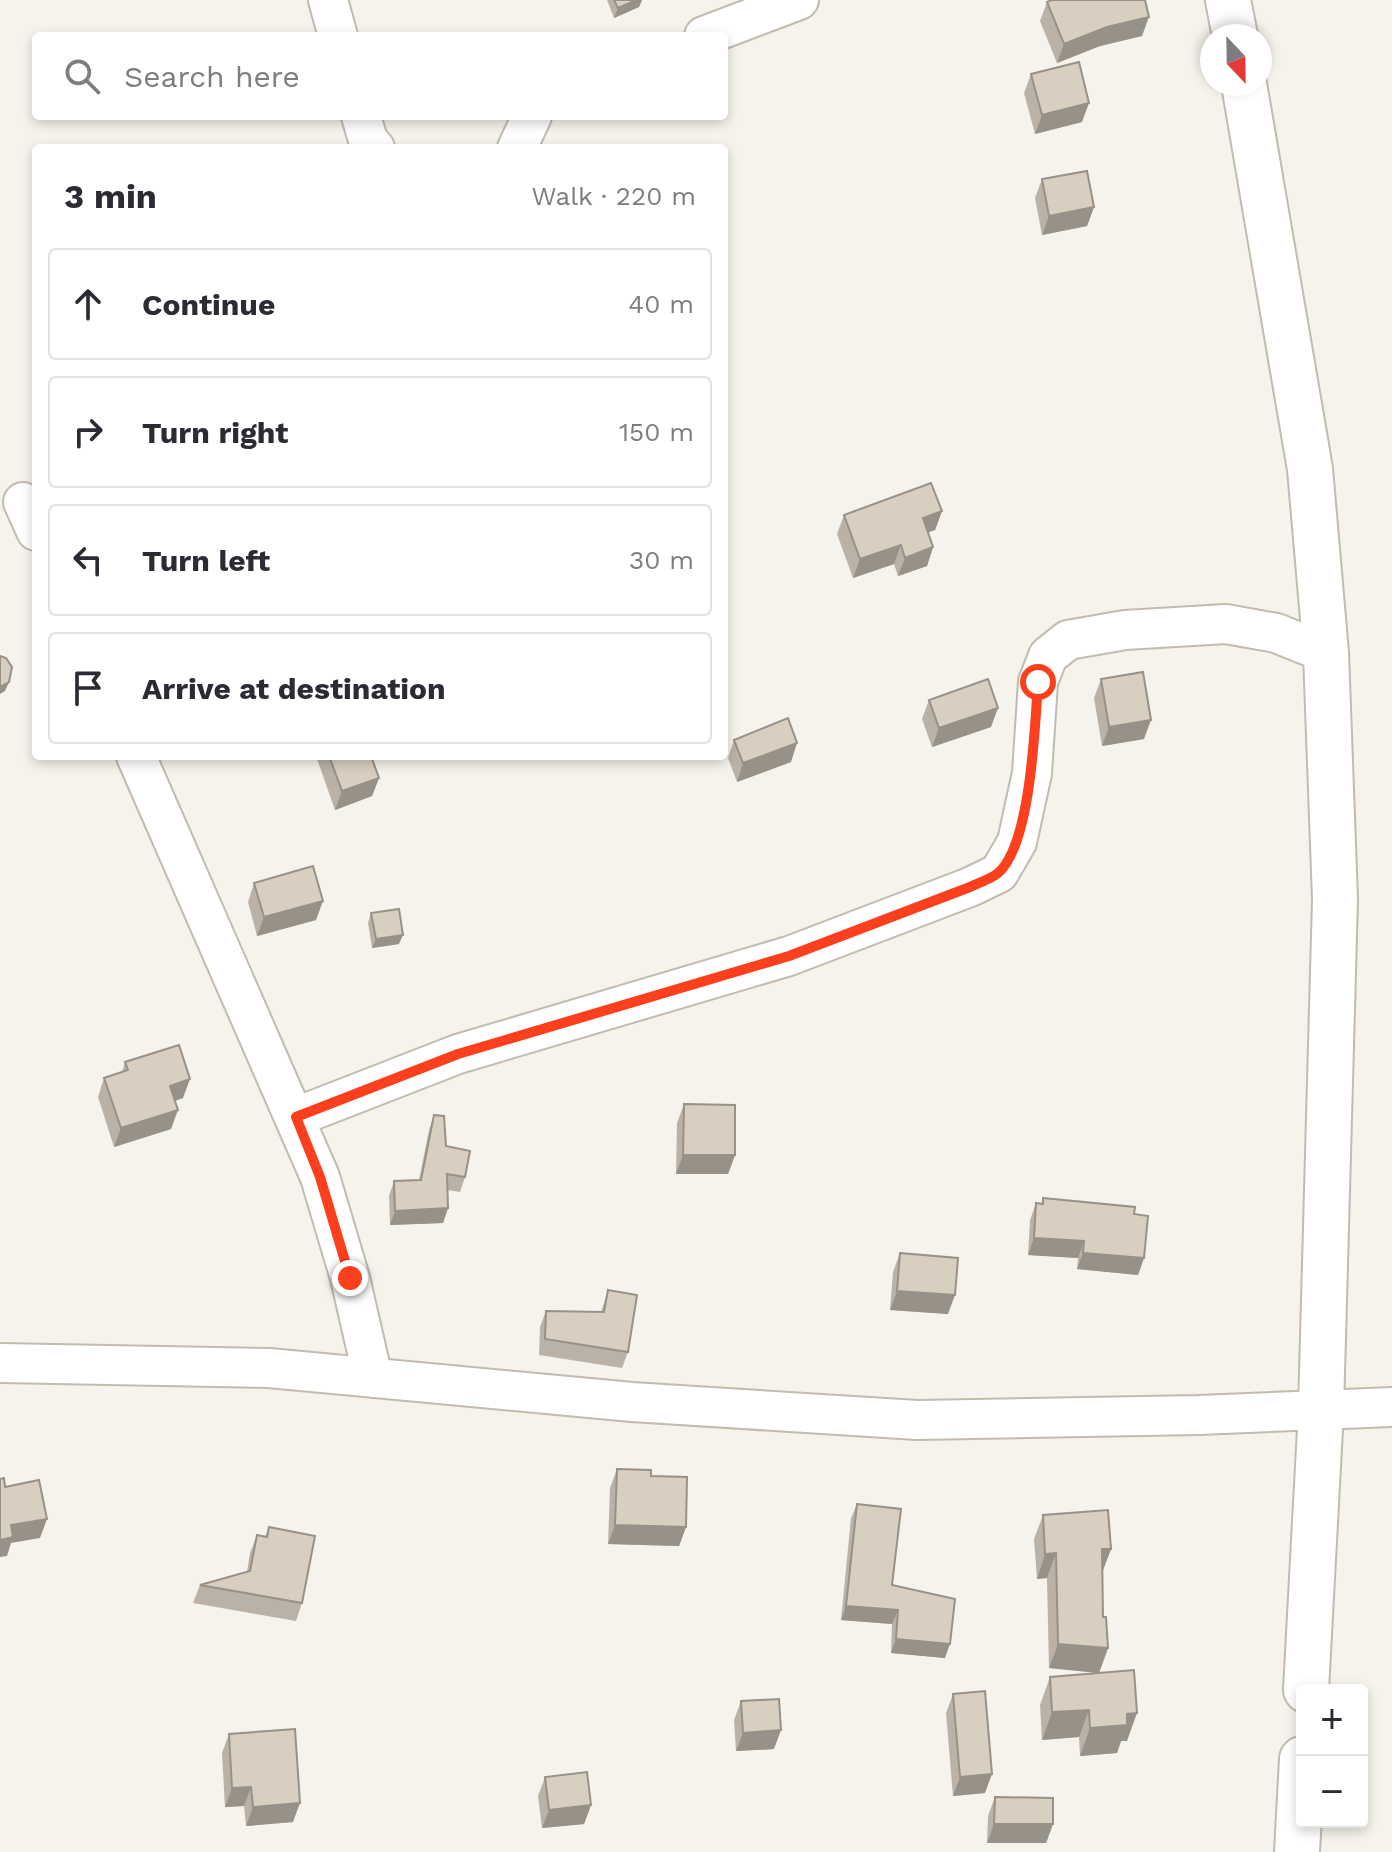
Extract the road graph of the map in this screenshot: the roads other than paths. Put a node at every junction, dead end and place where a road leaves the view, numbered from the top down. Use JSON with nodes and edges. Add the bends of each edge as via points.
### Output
{"nodes":[{"id":1,"x":328,"y":0,"type":"edge"},
{"id":2,"x":799,"y":0,"type":"edge"},
{"id":3,"x":1228,"y":0,"type":"edge"},
{"id":4,"x":1233,"y":24,"type":"edge"},
{"id":5,"x":337,"y":32,"type":"edge"},
{"id":6,"x":715,"y":32,"type":"edge"},
{"id":7,"x":1246,"y":96,"type":"edge"},
{"id":8,"x":362,"y":120,"type":"edge"},
{"id":9,"x":530,"y":120,"type":"edge"},
{"id":10,"x":372,"y":144,"type":"edge"},
{"id":11,"x":519,"y":144,"type":"edge"},
{"id":12,"x":1326,"y":653,"type":"junction"},
{"id":13,"x":138,"y":760,"type":"edge"},
{"id":14,"x":296,"y":1117,"type":"junction"},
{"id":15,"x":0,"y":1363,"type":"edge"},
{"id":16,"x":373,"y":1378,"type":"junction"},
{"id":17,"x":1392,"y":1407,"type":"edge"},
{"id":18,"x":1321,"y":1410,"type":"junction"},
{"id":19,"x":1306,"y":1684,"type":"edge"},
{"id":20,"x":1298,"y":1828,"type":"edge"},
{"id":21,"x":1297,"y":1852,"type":"edge"}],
"edges":[{"from":1,"to":5,"type":"street"},
{"from":2,"to":6,"type":"street"},
{"from":3,"to":4,"type":"street"},
{"from":7,"to":12,"type":"street","via":[[1310,469]]},
{"from":8,"to":10,"type":"street"},
{"from":9,"to":11,"type":"street"},
{"from":12,"to":14,"type":"street","via":[[1276,633],[1226,624],[1125,630],[1068,640],[1048,656],[1038,682],[1032,773],[1017,842],[999,873],[789,956],[458,1054]]},
{"from":12,"to":18,"type":"street","via":[[1335,899]]},
{"from":13,"to":14,"type":"street"},
{"from":14,"to":16,"type":"street","via":[[350,1278]]},
{"from":15,"to":16,"type":"street","via":[[269,1368]]},
{"from":16,"to":18,"type":"street","via":[[917,1420]]},
{"from":17,"to":18,"type":"street"},
{"from":18,"to":19,"type":"street"},
{"from":20,"to":21,"type":"street"}]}
